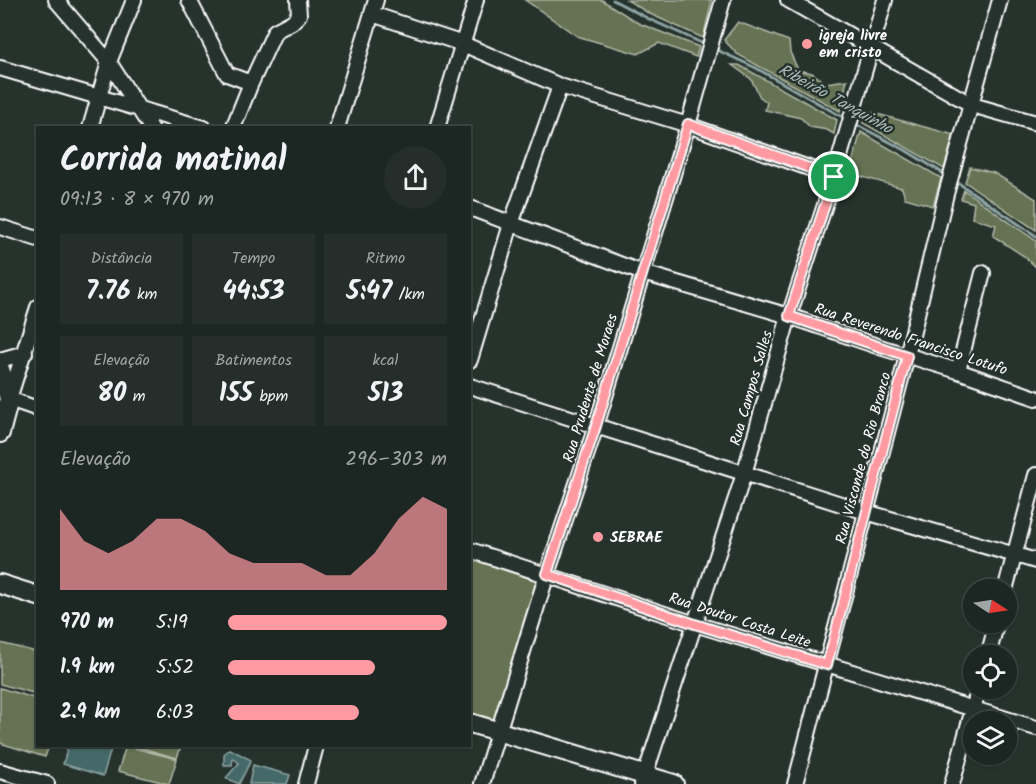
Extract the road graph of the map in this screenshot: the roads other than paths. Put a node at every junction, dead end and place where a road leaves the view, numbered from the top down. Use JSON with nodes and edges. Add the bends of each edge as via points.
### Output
{"nodes":[{"id":1,"x":56,"y":0,"type":"edge"},
{"id":2,"x":134,"y":0,"type":"edge"},
{"id":3,"x":189,"y":0,"type":"edge"},
{"id":4,"x":298,"y":0,"type":"edge"},
{"id":5,"x":376,"y":0,"type":"edge"},
{"id":6,"x":476,"y":0,"type":"edge"},
{"id":7,"x":723,"y":0,"type":"edge"},
{"id":8,"x":788,"y":0,"type":"edge"},
{"id":9,"x":885,"y":0,"type":"edge"},
{"id":10,"x":1000,"y":0,"type":"edge"},
{"id":11,"x":372,"y":14,"type":"junction"},
{"id":12,"x":463,"y":44,"type":"junction"},
{"id":13,"x":870,"y":47,"type":"junction"},
{"id":14,"x":109,"y":62,"type":"junction"},
{"id":15,"x":0,"y":68,"type":"edge"},
{"id":16,"x":251,"y":83,"type":"junction"},
{"id":17,"x":560,"y":86,"type":"junction"},
{"id":18,"x":100,"y":96,"type":"junction"},
{"id":19,"x":972,"y":105,"type":"junction"},
{"id":20,"x":139,"y":108,"type":"junction"},
{"id":21,"x":1036,"y":123,"type":"edge"},
{"id":22,"x":688,"y":124,"type":"junction"},
{"id":23,"x":91,"y":126,"type":"edge"},
{"id":24,"x":150,"y":126,"type":"edge"},
{"id":25,"x":198,"y":126,"type":"edge"},
{"id":26,"x":234,"y":126,"type":"edge"},
{"id":27,"x":338,"y":126,"type":"edge"},
{"id":28,"x":438,"y":126,"type":"edge"},
{"id":29,"x":834,"y":177,"type":"junction"},
{"id":30,"x":471,"y":208,"type":"edge"},
{"id":31,"x":511,"y":224,"type":"junction"},
{"id":32,"x":0,"y":227,"type":"edge"},
{"id":33,"x":36,"y":238,"type":"edge"},
{"id":34,"x":643,"y":273,"type":"junction"},
{"id":35,"x":983,"y":273,"type":"dead end"},
{"id":36,"x":36,"y":314,"type":"edge"},
{"id":37,"x":789,"y":316,"type":"junction"},
{"id":38,"x":25,"y":353,"type":"junction"},
{"id":39,"x":907,"y":356,"type":"junction"},
{"id":40,"x":471,"y":357,"type":"edge"},
{"id":41,"x":0,"y":360,"type":"edge"},
{"id":42,"x":0,"y":369,"type":"edge"},
{"id":43,"x":958,"y":371,"type":"junction"},
{"id":44,"x":471,"y":386,"type":"edge"},
{"id":45,"x":1036,"y":398,"type":"edge"},
{"id":46,"x":9,"y":399,"type":"junction"},
{"id":47,"x":36,"y":408,"type":"edge"},
{"id":48,"x":596,"y":426,"type":"junction"},
{"id":49,"x":0,"y":433,"type":"edge"},
{"id":50,"x":744,"y":474,"type":"junction"},
{"id":51,"x":1036,"y":476,"type":"edge"},
{"id":52,"x":866,"y":512,"type":"junction"},
{"id":53,"x":471,"y":550,"type":"edge"},
{"id":54,"x":1015,"y":554,"type":"junction"},
{"id":55,"x":1036,"y":561,"type":"edge"},
{"id":56,"x":547,"y":574,"type":"junction"},
{"id":57,"x":1008,"y":579,"type":"edge"},
{"id":58,"x":0,"y":584,"type":"edge"},
{"id":59,"x":0,"y":594,"type":"edge"},
{"id":60,"x":36,"y":595,"type":"edge"},
{"id":61,"x":36,"y":606,"type":"edge"},
{"id":62,"x":695,"y":624,"type":"junction"},
{"id":63,"x":827,"y":665,"type":"junction"},
{"id":64,"x":976,"y":699,"type":"edge"},
{"id":65,"x":974,"y":708,"type":"junction"},
{"id":66,"x":471,"y":724,"type":"edge"},
{"id":67,"x":1036,"y":728,"type":"edge"},
{"id":68,"x":471,"y":735,"type":"edge"},
{"id":69,"x":497,"y":738,"type":"junction"},
{"id":70,"x":316,"y":747,"type":"edge"},
{"id":71,"x":0,"y":771,"type":"edge"},
{"id":72,"x":640,"y":781,"type":"edge"},
{"id":73,"x":46,"y":784,"type":"edge"},
{"id":74,"x":306,"y":784,"type":"edge"},
{"id":75,"x":482,"y":784,"type":"edge"},
{"id":76,"x":674,"y":784,"type":"edge"},
{"id":77,"x":795,"y":784,"type":"edge"},
{"id":78,"x":952,"y":784,"type":"edge"}],
"edges":[{"from":1,"to":14,"type":"street"},
{"from":2,"to":14,"type":"street"},
{"from":3,"to":16,"type":"street","via":[[227,74]]},
{"from":4,"to":16,"type":"street","via":[[299,15],[275,31]]},
{"from":5,"to":11,"type":"street"},
{"from":6,"to":12,"type":"street"},
{"from":7,"to":22,"type":"street","name":"Rua Prudente de Moraes"},
{"from":8,"to":13,"type":"street"},
{"from":9,"to":13,"type":"street","name":"Rua Campos Salles"},
{"from":10,"to":19,"type":"street","name":"Rua Visconde do Rio Branco"},
{"from":11,"to":12,"type":"street"},
{"from":11,"to":27,"type":"street"},
{"from":12,"to":17,"type":"street"},
{"from":12,"to":28,"type":"street"},
{"from":13,"to":19,"type":"street"},
{"from":13,"to":29,"type":"street","name":"Rua Campos Salles"},
{"from":14,"to":18,"type":"street"},
{"from":14,"to":20,"type":"street"},
{"from":15,"to":18,"type":"street"},
{"from":16,"to":26,"type":"street"},
{"from":17,"to":22,"type":"street"},
{"from":17,"to":31,"type":"street"},
{"from":18,"to":20,"type":"street"},
{"from":18,"to":23,"type":"street"},
{"from":19,"to":21,"type":"street"},
{"from":19,"to":39,"type":"street","name":"Rua Visconde do Rio Branco"},
{"from":20,"to":24,"type":"street"},
{"from":20,"to":25,"type":"street"},
{"from":22,"to":29,"type":"street"},
{"from":22,"to":34,"type":"street","name":"Rua Prudente de Moraes"},
{"from":29,"to":37,"type":"street","name":"Rua Campos Salles"},
{"from":30,"to":31,"type":"street","name":"Rua Reverendo Francisco Lotufo"},
{"from":31,"to":34,"type":"street","name":"Rua Reverendo Francisco Lotufo"},
{"from":31,"to":40,"type":"street"},
{"from":32,"to":33,"type":"street"},
{"from":34,"to":37,"type":"street","name":"Rua Reverendo Francisco Lotufo"},
{"from":34,"to":48,"type":"street","name":"Rua Prudente de Moraes"},
{"from":35,"to":43,"type":"street"},
{"from":36,"to":38,"type":"street"},
{"from":37,"to":39,"type":"street","name":"Rua Reverendo Francisco Lotufo"},
{"from":37,"to":50,"type":"street","name":"Rua Campos Salles"},
{"from":38,"to":41,"type":"street"},
{"from":38,"to":46,"type":"street"},
{"from":39,"to":43,"type":"street","name":"Rua Reverendo Francisco Lotufo"},
{"from":39,"to":52,"type":"street","name":"Rua Visconde do Rio Branco"},
{"from":42,"to":46,"type":"main road"},
{"from":43,"to":45,"type":"street","name":"Rua Reverendo Francisco Lotufo"},
{"from":44,"to":48,"type":"street"},
{"from":46,"to":47,"type":"street"},
{"from":46,"to":49,"type":"main road"},
{"from":48,"to":50,"type":"street"},
{"from":48,"to":56,"type":"street","name":"Rua Prudente de Moraes"},
{"from":50,"to":52,"type":"street"},
{"from":50,"to":62,"type":"street","name":"Rua Campos Salles"},
{"from":51,"to":54,"type":"street"},
{"from":52,"to":54,"type":"street"},
{"from":52,"to":63,"type":"street","name":"Rua Visconde do Rio Branco"},
{"from":53,"to":56,"type":"street","name":"Rua Doutor Costa Leite"},
{"from":54,"to":55,"type":"street"},
{"from":54,"to":57,"type":"street"},
{"from":56,"to":62,"type":"street","name":"Rua Doutor Costa Leite"},
{"from":56,"to":69,"type":"street","name":"Rua Prudente de Moraes"},
{"from":58,"to":60,"type":"main road"},
{"from":59,"to":61,"type":"main road"},
{"from":62,"to":63,"type":"street","name":"Rua Doutor Costa Leite"},
{"from":62,"to":72,"type":"street","name":"Rua Campos Salles"},
{"from":63,"to":65,"type":"street","name":"Rua Doutor Costa Leite"},
{"from":63,"to":77,"type":"street","name":"Rua Visconde do Rio Branco"},
{"from":64,"to":65,"type":"street"},
{"from":65,"to":67,"type":"street","name":"Rua Doutor Costa Leite"},
{"from":65,"to":78,"type":"street"},
{"from":66,"to":69,"type":"main road"},
{"from":68,"to":69,"type":"main road"},
{"from":69,"to":72,"type":"main road"},
{"from":69,"to":75,"type":"street","name":"Rua Prudente de Moraes"},
{"from":70,"to":74,"type":"street"},
{"from":71,"to":73,"type":"street"},
{"from":72,"to":76,"type":"main road"}]}
